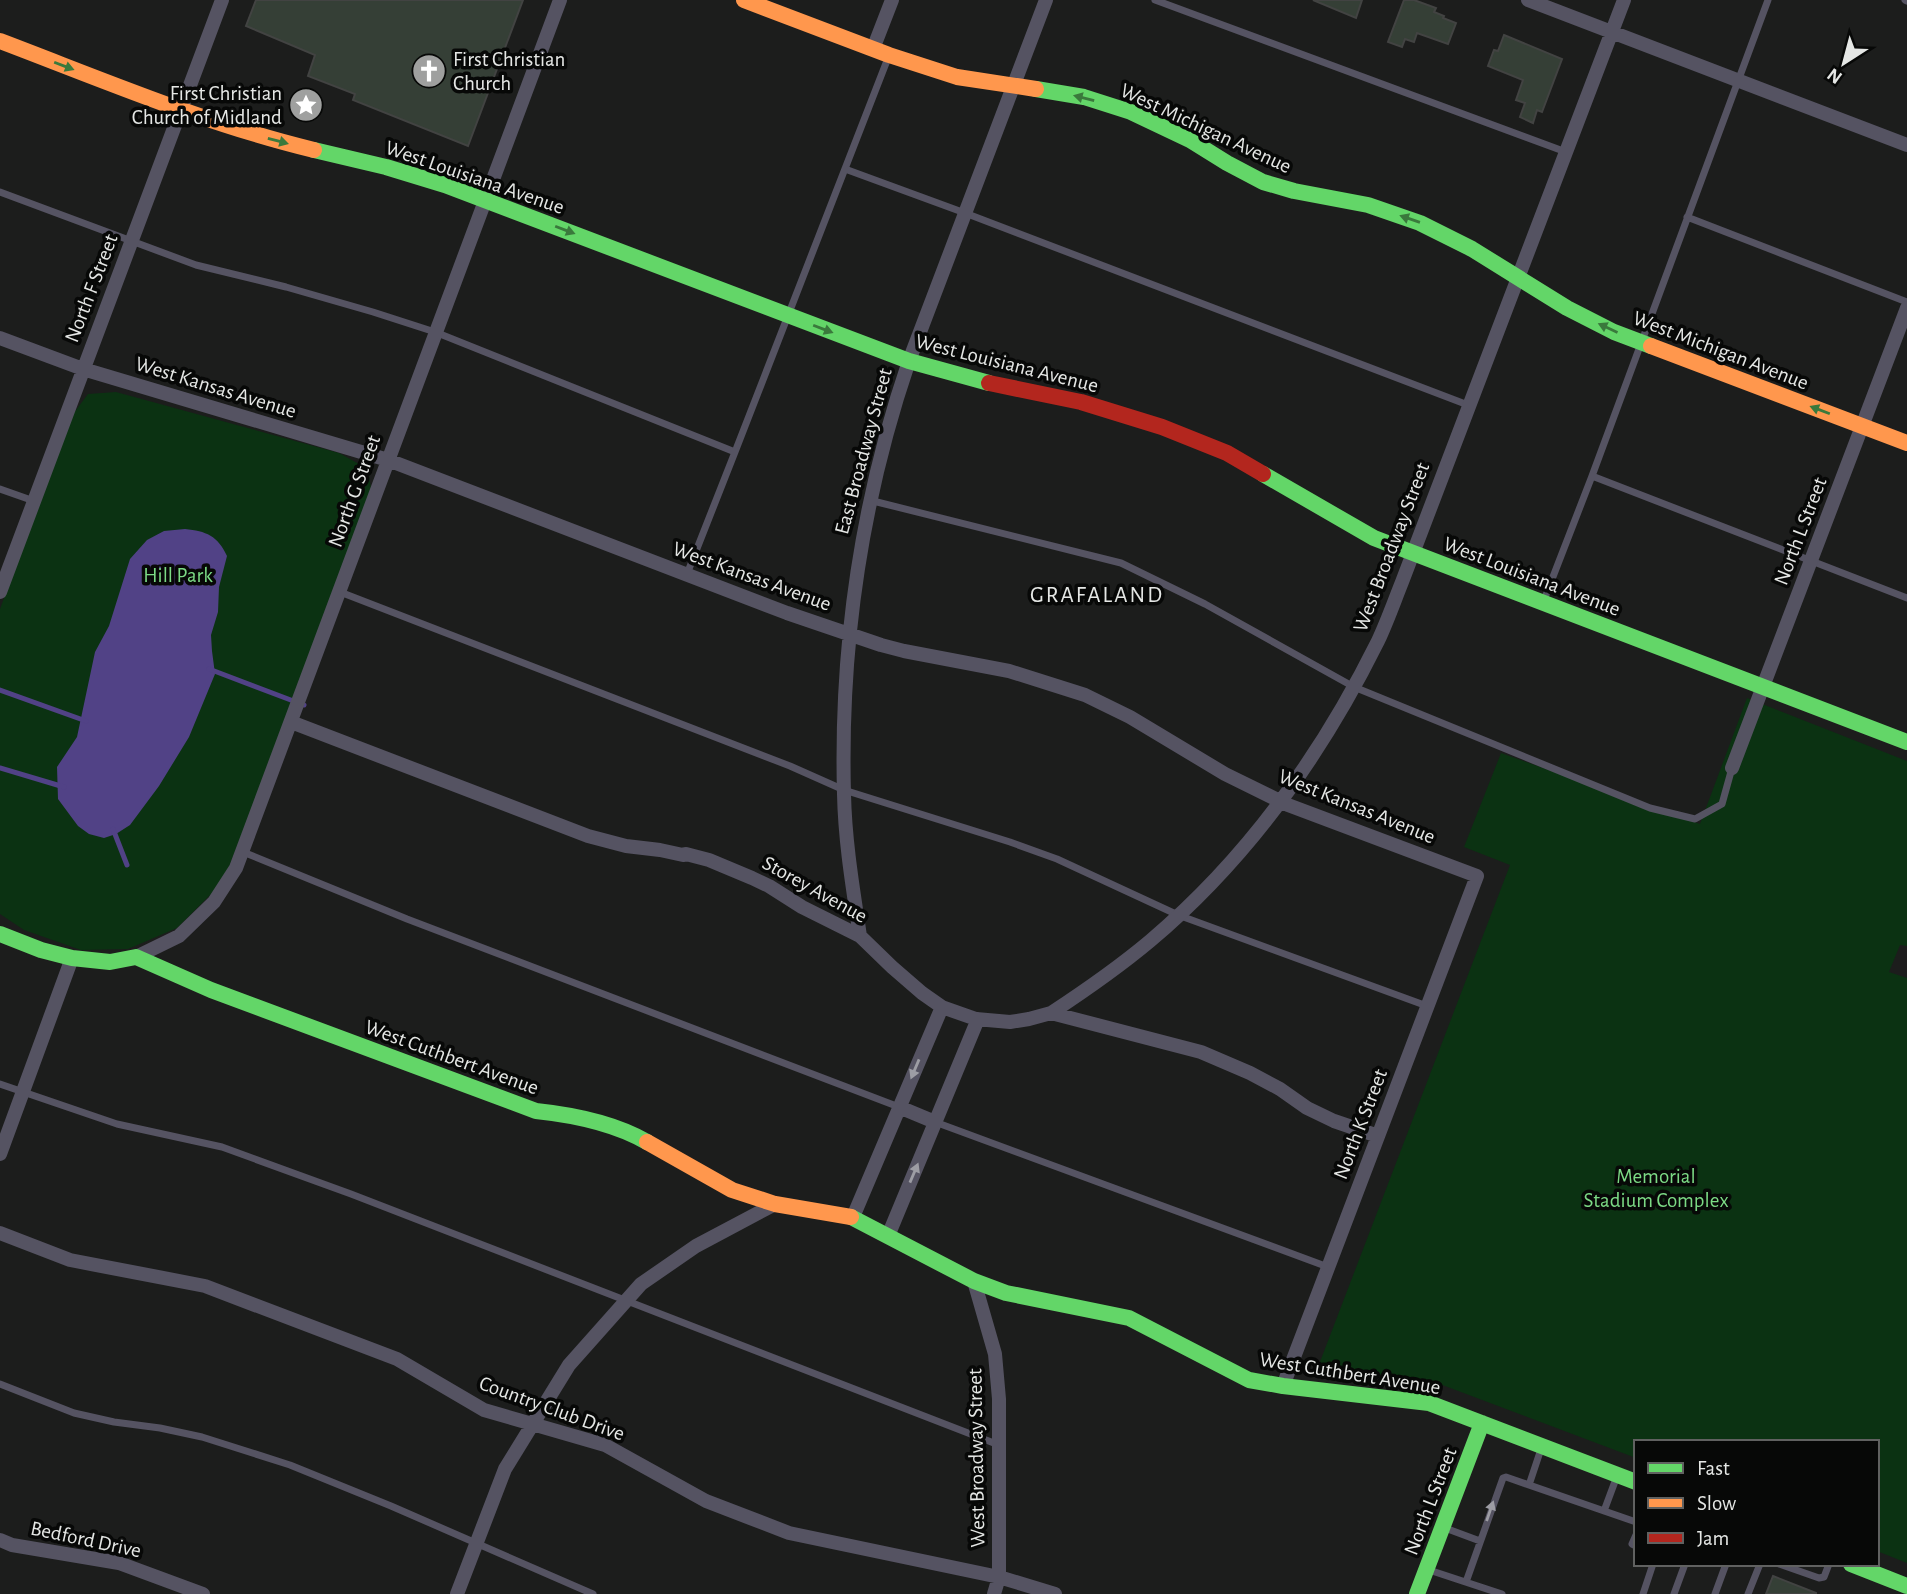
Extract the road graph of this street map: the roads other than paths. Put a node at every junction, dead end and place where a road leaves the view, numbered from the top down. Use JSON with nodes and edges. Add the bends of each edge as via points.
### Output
{"nodes":[{"id":1,"x":222,"y":0,"type":"edge"},
{"id":2,"x":560,"y":0,"type":"edge"},
{"id":3,"x":744,"y":0,"type":"edge"},
{"id":4,"x":892,"y":0,"type":"edge"},
{"id":5,"x":1046,"y":0,"type":"edge"},
{"id":6,"x":1155,"y":0,"type":"edge"},
{"id":7,"x":1528,"y":0,"type":"edge"},
{"id":8,"x":1624,"y":0,"type":"edge"},
{"id":9,"x":1768,"y":0,"type":"edge"},
{"id":10,"x":1612,"y":32,"type":"junction"},
{"id":11,"x":0,"y":41,"type":"edge"},
{"id":12,"x":873,"y":49,"type":"junction"},
{"id":13,"x":889,"y":55,"type":"junction"},
{"id":14,"x":1737,"y":80,"type":"junction"},
{"id":15,"x":1014,"y":85,"type":"junction"},
{"id":16,"x":181,"y":110,"type":"junction"},
{"id":17,"x":1907,"y":145,"type":"edge"},
{"id":18,"x":1566,"y":152,"type":"junction"},
{"id":19,"x":845,"y":169,"type":"junction"},
{"id":20,"x":0,"y":192,"type":"edge"},
{"id":21,"x":484,"y":200,"type":"junction"},
{"id":22,"x":965,"y":213,"type":"junction"},
{"id":23,"x":1687,"y":217,"type":"junction"},
{"id":24,"x":132,"y":241,"type":"junction"},
{"id":25,"x":1518,"y":277,"type":"junction"},
{"id":26,"x":1907,"y":302,"type":"edge"},
{"id":27,"x":1907,"y":308,"type":"edge"},
{"id":28,"x":788,"y":316,"type":"junction"},
{"id":29,"x":435,"y":332,"type":"junction"},
{"id":30,"x":0,"y":338,"type":"edge"},
{"id":31,"x":1642,"y":342,"type":"junction"},
{"id":32,"x":909,"y":361,"type":"junction"},
{"id":33,"x":83,"y":369,"type":"junction"},
{"id":34,"x":1468,"y":405,"type":"junction"},
{"id":35,"x":1862,"y":426,"type":"junction"},
{"id":36,"x":1907,"y":443,"type":"edge"},
{"id":37,"x":735,"y":452,"type":"junction"},
{"id":38,"x":388,"y":460,"type":"junction"},
{"id":39,"x":1592,"y":476,"type":"junction"},
{"id":40,"x":0,"y":489,"type":"edge"},
{"id":41,"x":869,"y":500,"type":"junction"},
{"id":42,"x":34,"y":501,"type":"junction"},
{"id":43,"x":1413,"y":553,"type":"junction"},
{"id":44,"x":1811,"y":561,"type":"junction"},
{"id":45,"x":687,"y":574,"type":"junction"},
{"id":46,"x":0,"y":592,"type":"edge"},
{"id":47,"x":340,"y":592,"type":"junction"},
{"id":48,"x":1907,"y":598,"type":"edge"},
{"id":49,"x":1543,"y":604,"type":"junction"},
{"id":50,"x":849,"y":634,"type":"junction"},
{"id":51,"x":1354,"y":687,"type":"junction"},
{"id":52,"x":1763,"y":687,"type":"junction"},
{"id":53,"x":291,"y":722,"type":"junction"},
{"id":54,"x":1907,"y":742,"type":"edge"},
{"id":55,"x":1732,"y":768,"type":"joint"},
{"id":56,"x":844,"y":790,"type":"junction"},
{"id":57,"x":1280,"y":801,"type":"junction"},
{"id":58,"x":243,"y":852,"type":"junction"},
{"id":59,"x":1477,"y":876,"type":"joint"},
{"id":60,"x":1178,"y":915,"type":"junction"},
{"id":61,"x":0,"y":934,"type":"edge"},
{"id":62,"x":860,"y":936,"type":"junction"},
{"id":63,"x":136,"y":957,"type":"junction"},
{"id":64,"x":72,"y":958,"type":"junction"},
{"id":65,"x":1427,"y":1006,"type":"junction"},
{"id":66,"x":942,"y":1007,"type":"junction"},
{"id":67,"x":1051,"y":1013,"type":"junction"},
{"id":68,"x":978,"y":1018,"type":"junction"},
{"id":69,"x":0,"y":1084,"type":"edge"},
{"id":70,"x":23,"y":1092,"type":"junction"},
{"id":71,"x":900,"y":1107,"type":"junction"},
{"id":72,"x":935,"y":1122,"type":"junction"},
{"id":73,"x":1378,"y":1136,"type":"junction"},
{"id":74,"x":0,"y":1154,"type":"edge"},
{"id":75,"x":775,"y":1204,"type":"junction"},
{"id":76,"x":853,"y":1217,"type":"junction"},
{"id":77,"x":0,"y":1233,"type":"edge"},
{"id":78,"x":888,"y":1236,"type":"junction"},
{"id":79,"x":1328,"y":1267,"type":"junction"},
{"id":80,"x":974,"y":1281,"type":"junction"},
{"id":81,"x":626,"y":1301,"type":"junction"},
{"id":82,"x":0,"y":1384,"type":"edge"},
{"id":83,"x":1283,"y":1386,"type":"junction"},
{"id":84,"x":1482,"y":1423,"type":"junction"},
{"id":85,"x":532,"y":1425,"type":"junction"},
{"id":86,"x":999,"y":1446,"type":"junction"},
{"id":87,"x":1542,"y":1446,"type":"junction"},
{"id":88,"x":1617,"y":1475,"type":"junction"},
{"id":89,"x":1634,"y":1481,"type":"edge"},
{"id":90,"x":1528,"y":1485,"type":"junction"},
{"id":91,"x":1604,"y":1511,"type":"junction"},
{"id":92,"x":1634,"y":1521,"type":"edge"},
{"id":93,"x":1443,"y":1527,"type":"junction"},
{"id":94,"x":0,"y":1540,"type":"edge"},
{"id":95,"x":1480,"y":1542,"type":"junction"},
{"id":96,"x":476,"y":1544,"type":"junction"},
{"id":97,"x":1652,"y":1566,"type":"edge"},
{"id":98,"x":1684,"y":1566,"type":"edge"},
{"id":99,"x":1725,"y":1566,"type":"edge"},
{"id":100,"x":1759,"y":1566,"type":"edge"},
{"id":101,"x":1828,"y":1566,"type":"edge"},
{"id":102,"x":1856,"y":1566,"type":"edge"},
{"id":103,"x":1796,"y":1567,"type":"edge"},
{"id":104,"x":1427,"y":1569,"type":"junction"},
{"id":105,"x":999,"y":1577,"type":"junction"},
{"id":106,"x":1466,"y":1582,"type":"junction"},
{"id":107,"x":1907,"y":1586,"type":"edge"},
{"id":108,"x":182,"y":1590,"type":"edge"},
{"id":109,"x":203,"y":1594,"type":"edge"},
{"id":110,"x":457,"y":1594,"type":"edge"},
{"id":111,"x":593,"y":1594,"type":"edge"},
{"id":112,"x":994,"y":1594,"type":"edge"},
{"id":113,"x":1055,"y":1594,"type":"edge"},
{"id":114,"x":1417,"y":1594,"type":"edge"},
{"id":115,"x":1502,"y":1594,"type":"edge"},
{"id":116,"x":1643,"y":1594,"type":"edge"},
{"id":117,"x":1674,"y":1594,"type":"edge"},
{"id":118,"x":1715,"y":1594,"type":"edge"},
{"id":119,"x":1748,"y":1594,"type":"edge"}],
"edges":[{"from":1,"to":16,"type":"street","name":"North F Street"},
{"from":2,"to":21,"type":"street","name":"North G Street"},
{"from":3,"to":12,"type":"street","name":"West Michigan Avenue"},
{"from":4,"to":12,"type":"street"},
{"from":5,"to":15,"type":"street","name":"East Broadway Street"},
{"from":6,"to":18,"type":"lane"},
{"from":7,"to":10,"type":"street"},
{"from":8,"to":10,"type":"street","name":"West Broadway Street"},
{"from":9,"to":14,"type":"lane"},
{"from":10,"to":14,"type":"street"},
{"from":10,"to":18,"type":"street","name":"West Broadway Street"},
{"from":11,"to":16,"type":"street","name":"West Louisiana Avenue","one_way":true},
{"from":12,"to":13,"type":"street","name":"West Michigan Avenue"},
{"from":13,"to":15,"type":"street","name":"West Michigan Avenue","via":[[957,76]]},
{"from":13,"to":19,"type":"lane"},
{"from":14,"to":17,"type":"street"},
{"from":14,"to":23,"type":"lane"},
{"from":15,"to":22,"type":"street","name":"East Broadway Street"},
{"from":25,"to":15,"type":"street","name":"West Michigan Avenue","one_way":true,"via":[[1420,223],[1368,205],[1263,182],[1131,112],[1084,97]]},
{"from":16,"to":21,"type":"street","name":"West Louisiana Avenue","one_way":true,"via":[[276,141],[401,171]]},
{"from":16,"to":24,"type":"street","name":"North F Street"},
{"from":18,"to":25,"type":"street","name":"West Broadway Street"},
{"from":19,"to":22,"type":"lane"},
{"from":19,"to":28,"type":"lane"},
{"from":20,"to":24,"type":"lane"},
{"from":21,"to":28,"type":"street","name":"West Louisiana Avenue","one_way":true},
{"from":21,"to":29,"type":"street","name":"North G Street"},
{"from":22,"to":32,"type":"street","name":"East Broadway Street"},
{"from":22,"to":34,"type":"lane"},
{"from":23,"to":26,"type":"lane"},
{"from":23,"to":31,"type":"lane"},
{"from":24,"to":29,"type":"lane","via":[[195,265]]},
{"from":24,"to":33,"type":"street","name":"North F Street"},
{"from":31,"to":25,"type":"street","name":"West Michigan Avenue","one_way":true,"via":[[1577,314]]},
{"from":25,"to":34,"type":"street","name":"West Broadway Street"},
{"from":27,"to":35,"type":"street","name":"North L Street"},
{"from":28,"to":32,"type":"street","name":"West Louisiana Avenue","one_way":true},
{"from":28,"to":37,"type":"lane"},
{"from":29,"to":37,"type":"lane"},
{"from":29,"to":38,"type":"street","name":"North G Street"},
{"from":30,"to":33,"type":"street","name":"West Kansas Avenue"},
{"from":35,"to":31,"type":"street","name":"West Michigan Avenue","one_way":true},
{"from":31,"to":39,"type":"lane"},
{"from":32,"to":41,"type":"street","name":"East Broadway Street"},
{"from":32,"to":43,"type":"street","name":"West Louisiana Avenue","via":[[1081,402],[1162,427],[1227,453],[1339,520]]},
{"from":33,"to":38,"type":"street","name":"West Kansas Avenue"},
{"from":33,"to":42,"type":"street","name":"North F Street"},
{"from":34,"to":43,"type":"street","name":"West Broadway Street"},
{"from":35,"to":36,"type":"street","name":"West Michigan Avenue"},
{"from":35,"to":44,"type":"street","name":"North L Street"},
{"from":37,"to":45,"type":"lane"},
{"from":38,"to":45,"type":"street","name":"West Kansas Avenue"},
{"from":38,"to":47,"type":"street","name":"North G Street"},
{"from":39,"to":44,"type":"lane"},
{"from":39,"to":49,"type":"lane"},
{"from":40,"to":42,"type":"lane"},
{"from":41,"to":50,"type":"street","name":"East Broadway Street"},
{"from":41,"to":51,"type":"lane","via":[[1121,563]]},
{"from":42,"to":46,"type":"street","name":"North F Street"},
{"from":43,"to":49,"type":"street","name":"West Louisiana Avenue"},
{"from":43,"to":51,"type":"street","name":"West Broadway Street"},
{"from":44,"to":48,"type":"lane"},
{"from":44,"to":52,"type":"street","name":"North L Street"},
{"from":45,"to":50,"type":"street","name":"West Kansas Avenue"},
{"from":47,"to":53,"type":"street","name":"North G Street"},
{"from":47,"to":56,"type":"lane"},
{"from":49,"to":52,"type":"street","name":"West Louisiana Avenue"},
{"from":50,"to":56,"type":"street","name":"East Broadway Street"},
{"from":50,"to":57,"type":"street","name":"West Kansas Avenue","via":[[904,651],[1009,671],[1085,695]]},
{"from":51,"to":55,"type":"lane","via":[[1650,808],[1695,819],[1722,804]]},
{"from":51,"to":57,"type":"street","name":"West Broadway Street"},
{"from":52,"to":54,"type":"street","name":"West Louisiana Avenue"},
{"from":52,"to":55,"type":"street","name":"North L Street"},
{"from":53,"to":58,"type":"street","name":"North G Street"},
{"from":53,"to":62,"type":"street","name":"Storey Avenue","via":[[588,836],[709,860],[769,886]]},
{"from":56,"to":60,"type":"lane","via":[[1057,859]]},
{"from":56,"to":62,"type":"street","name":"East Broadway Street"},
{"from":57,"to":59,"type":"street","name":"West Kansas Avenue"},
{"from":57,"to":60,"type":"street","name":"West Broadway Street","via":[[1231,862]]},
{"from":58,"to":63,"type":"street","name":"North G Street","via":[[229,882],[204,914],[179,936]]},
{"from":58,"to":71,"type":"lane"},
{"from":59,"to":65,"type":"street","name":"North K Street"},
{"from":60,"to":65,"type":"lane"},
{"from":60,"to":67,"type":"street","name":"West Broadway Street","via":[[1104,978]]},
{"from":61,"to":64,"type":"street"},
{"from":62,"to":66,"type":"street","name":"Storey Avenue"},
{"from":63,"to":64,"type":"street","via":[[110,962]]},
{"from":63,"to":75,"type":"street","name":"West Cuthbert Avenue","via":[[211,990],[536,1111],[572,1115],[630,1132],[732,1190]]},
{"from":64,"to":70,"type":"street"},
{"from":65,"to":73,"type":"street","name":"North K Street"},
{"from":66,"to":68,"type":"street","name":"Storey Avenue"},
{"from":66,"to":71,"type":"street","one_way":true},
{"from":67,"to":68,"type":"street","name":"Storey Avenue","via":[[1010,1022]]},
{"from":67,"to":73,"type":"street","name":"Storey Avenue","via":[[1201,1052],[1250,1073],[1325,1116]]},
{"from":68,"to":72,"type":"street"},
{"from":69,"to":70,"type":"lane"},
{"from":70,"to":74,"type":"street"},
{"from":70,"to":81,"type":"lane","via":[[117,1124],[222,1147]]},
{"from":71,"to":72,"type":"street"},
{"from":71,"to":76,"type":"street"},
{"from":78,"to":72,"type":"street","one_way":true},
{"from":72,"to":79,"type":"lane"},
{"from":73,"to":79,"type":"street","name":"North K Street"},
{"from":75,"to":76,"type":"street","name":"West Cuthbert Avenue"},
{"from":75,"to":81,"type":"street","via":[[696,1246],[641,1284]]},
{"from":76,"to":78,"type":"street","name":"West Cuthbert Avenue"},
{"from":77,"to":85,"type":"street","name":"Country Club Drive","via":[[70,1260],[205,1286],[397,1359],[484,1410]]},
{"from":78,"to":80,"type":"street","name":"West Cuthbert Avenue"},
{"from":79,"to":83,"type":"street","name":"North K Street"},
{"from":80,"to":83,"type":"street","name":"West Cuthbert Avenue","via":[[1006,1293],[1129,1318],[1249,1380]]},
{"from":80,"to":86,"type":"street","name":"West Broadway Street","via":[[995,1354]]},
{"from":81,"to":85,"type":"street","via":[[569,1364]]},
{"from":81,"to":86,"type":"lane"},
{"from":82,"to":96,"type":"lane","via":[[74,1413],[202,1437],[290,1465]]},
{"from":83,"to":84,"type":"street","name":"West Cuthbert Avenue","via":[[1429,1403]]},
{"from":84,"to":87,"type":"street","name":"West Cuthbert Avenue"},
{"from":84,"to":93,"type":"street","name":"North L Street"},
{"from":85,"to":96,"type":"street","via":[[505,1469]]},
{"from":85,"to":105,"type":"street","name":"Country Club Drive","via":[[605,1445],[706,1501],[789,1533]]},
{"from":86,"to":105,"type":"street","name":"West Broadway Street"},
{"from":87,"to":88,"type":"street","name":"West Cuthbert Avenue"},
{"from":87,"to":90,"type":"lane"},
{"from":88,"to":89,"type":"street","name":"West Cuthbert Avenue"},
{"from":88,"to":91,"type":"lane"},
{"from":90,"to":91,"type":"lane"},
{"from":95,"to":90,"type":"lane","one_way":true,"via":[[1500,1481],[1506,1477]]},
{"from":91,"to":92,"type":"lane"},
{"from":93,"to":95,"type":"lane"},
{"from":93,"to":104,"type":"street","name":"North L Street"},
{"from":94,"to":108,"type":"street","name":"Bedford Drive","via":[[119,1563]]},
{"from":95,"to":106,"type":"lane"},
{"from":96,"to":110,"type":"street"},
{"from":96,"to":111,"type":"lane"},
{"from":97,"to":116,"type":"lane"},
{"from":98,"to":117,"type":"lane"},
{"from":99,"to":118,"type":"lane"},
{"from":100,"to":119,"type":"lane"},
{"from":101,"to":103,"type":"lane","via":[[1819,1578]]},
{"from":102,"to":107,"type":"street"},
{"from":104,"to":106,"type":"lane"},
{"from":104,"to":114,"type":"street","name":"North L Street"},
{"from":105,"to":112,"type":"street","name":"West Broadway Street"},
{"from":105,"to":113,"type":"street","name":"Country Club Drive"},
{"from":106,"to":115,"type":"lane"},
{"from":108,"to":109,"type":"street","name":"Bedford Drive"}]}
